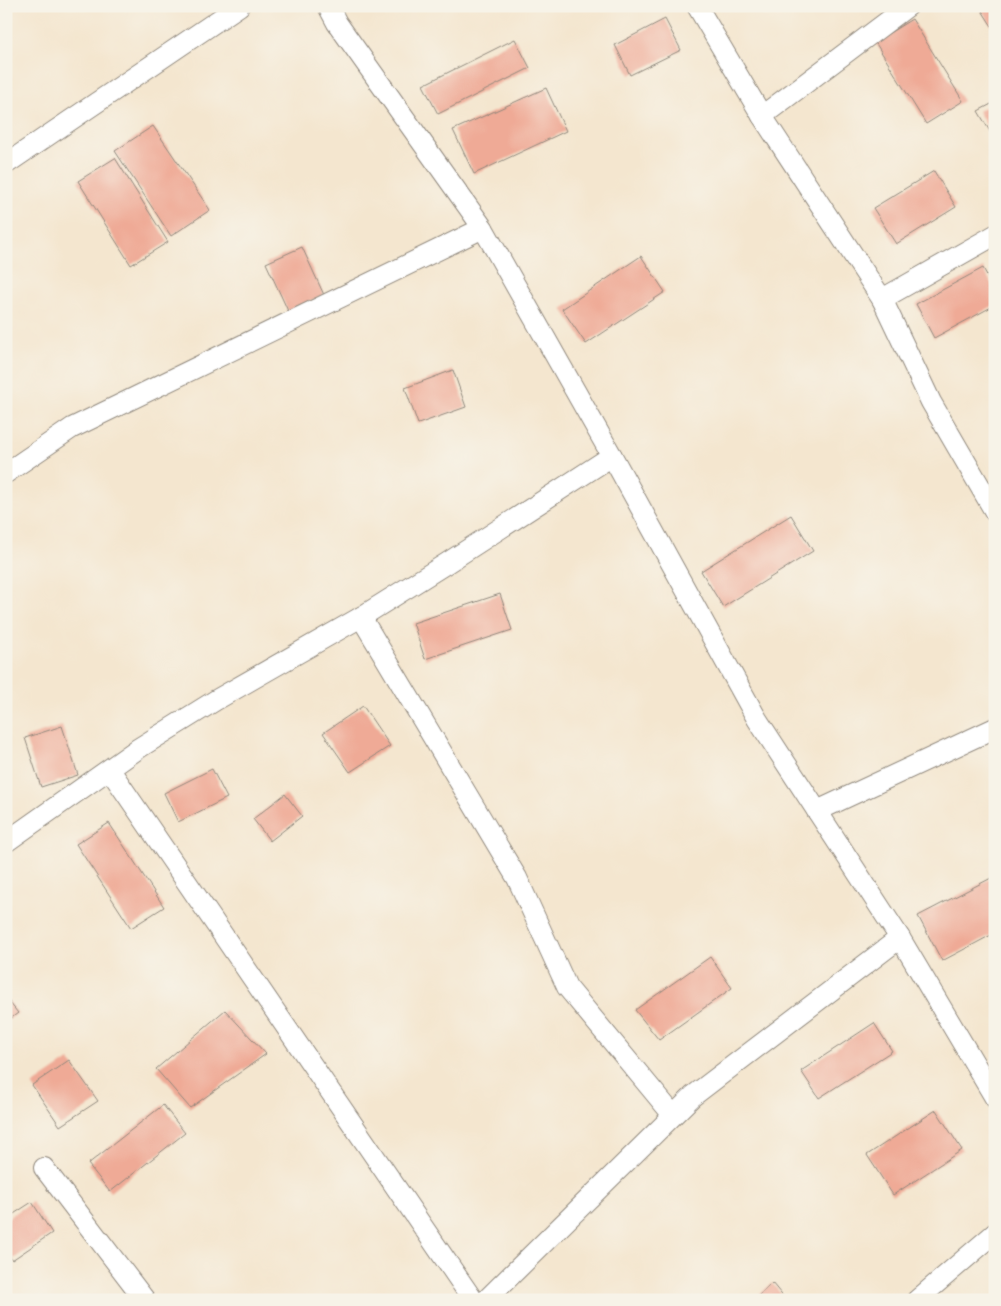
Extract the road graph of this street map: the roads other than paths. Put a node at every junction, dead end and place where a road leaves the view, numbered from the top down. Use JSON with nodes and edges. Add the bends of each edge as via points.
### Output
{"nodes":[{"id":1,"x":239,"y":6,"type":"edge"},
{"id":2,"x":328,"y":6,"type":"edge"},
{"id":3,"x":697,"y":6,"type":"edge"},
{"id":4,"x":908,"y":6,"type":"edge"},
{"id":5,"x":762,"y":116,"type":"junction"},
{"id":6,"x":6,"y":164,"type":"edge"},
{"id":7,"x":483,"y":228,"type":"junction"},
{"id":8,"x":995,"y":235,"type":"edge"},
{"id":9,"x":882,"y":299,"type":"junction"},
{"id":10,"x":612,"y":456,"type":"junction"},
{"id":11,"x":6,"y":473,"type":"edge"},
{"id":12,"x":995,"y":512,"type":"edge"},
{"id":13,"x":362,"y":616,"type":"junction"},
{"id":14,"x":995,"y":728,"type":"edge"},
{"id":15,"x":110,"y":770,"type":"junction"},
{"id":16,"x":817,"y":811,"type":"junction"},
{"id":17,"x":6,"y":842,"type":"edge"},
{"id":18,"x":900,"y":938,"type":"junction"},
{"id":19,"x":995,"y":1098,"type":"edge"},
{"id":20,"x":673,"y":1115,"type":"junction"},
{"id":21,"x":44,"y":1168,"type":"dead end"},
{"id":22,"x":995,"y":1233,"type":"edge"},
{"id":23,"x":145,"y":1300,"type":"edge"},
{"id":24,"x":474,"y":1300,"type":"edge"},
{"id":25,"x":486,"y":1300,"type":"edge"},
{"id":26,"x":917,"y":1300,"type":"edge"}],
"edges":[{"from":1,"to":6,"type":"street"},
{"from":2,"to":7,"type":"street"},
{"from":3,"to":5,"type":"street"},
{"from":4,"to":5,"type":"street"},
{"from":5,"to":9,"type":"street"},
{"from":7,"to":10,"type":"street"},
{"from":7,"to":11,"type":"street","via":[[72,428]]},
{"from":8,"to":9,"type":"street"},
{"from":9,"to":12,"type":"street","via":[[931,402]]},
{"from":10,"to":13,"type":"street"},
{"from":10,"to":16,"type":"street","via":[[757,719]]},
{"from":13,"to":15,"type":"street","via":[[216,700]]},
{"from":13,"to":20,"type":"street","via":[[518,878],[567,987]]},
{"from":14,"to":16,"type":"street"},
{"from":15,"to":17,"type":"street"},
{"from":15,"to":24,"type":"street"},
{"from":16,"to":18,"type":"street"},
{"from":18,"to":19,"type":"street"},
{"from":18,"to":20,"type":"street","via":[[693,1096]]},
{"from":20,"to":25,"type":"street"},
{"from":21,"to":23,"type":"street"},
{"from":22,"to":26,"type":"street"}]}
